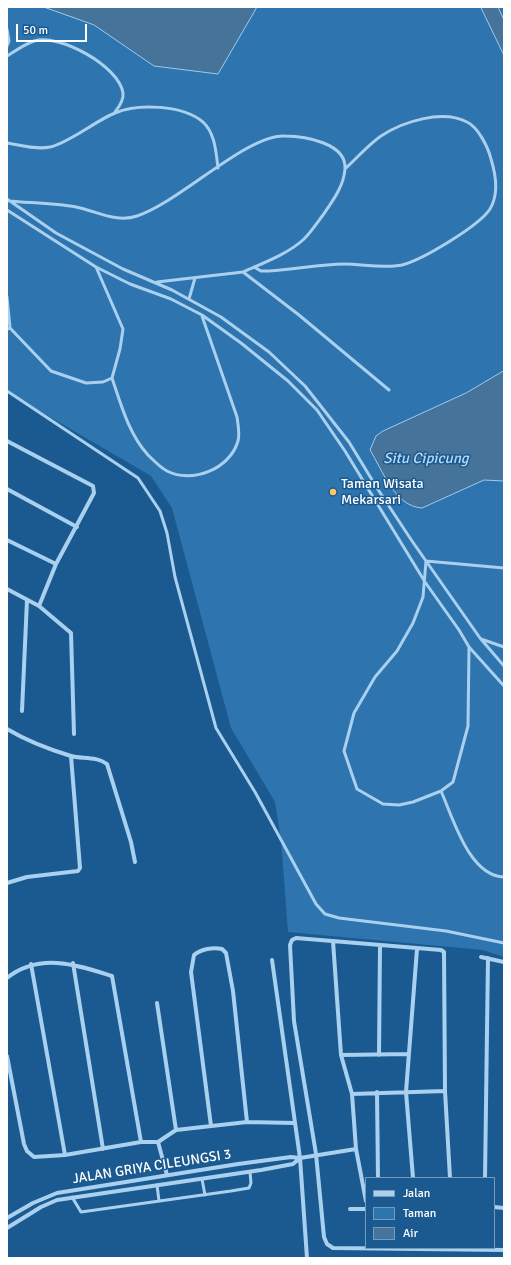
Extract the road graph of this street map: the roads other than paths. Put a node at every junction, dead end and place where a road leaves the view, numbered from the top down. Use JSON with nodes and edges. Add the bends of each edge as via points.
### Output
{"nodes":[{"id":1,"x":7,"y":29,"type":"edge"},
{"id":2,"x":7,"y":46,"type":"edge"},
{"id":3,"x":7,"y":56,"type":"edge"},
{"id":4,"x":115,"y":112,"type":"junction"},
{"id":5,"x":7,"y":143,"type":"edge"},
{"id":6,"x":218,"y":168,"type":"junction"},
{"id":7,"x":345,"y":169,"type":"junction"},
{"id":8,"x":8,"y":200,"type":"edge"},
{"id":9,"x":7,"y":210,"type":"edge"},
{"id":10,"x":96,"y":266,"type":"junction"},
{"id":11,"x":254,"y":267,"type":"junction"},
{"id":12,"x":243,"y":272,"type":"junction"},
{"id":13,"x":195,"y":278,"type":"junction"},
{"id":14,"x":154,"y":282,"type":"junction"},
{"id":15,"x":7,"y":297,"type":"edge"},
{"id":16,"x":189,"y":299,"type":"junction"},
{"id":17,"x":202,"y":315,"type":"junction"},
{"id":18,"x":8,"y":329,"type":"edge"},
{"id":19,"x":112,"y":378,"type":"junction"},
{"id":20,"x":389,"y":390,"type":"dead end"},
{"id":21,"x":7,"y":391,"type":"edge"},
{"id":22,"x":7,"y":441,"type":"edge"},
{"id":23,"x":7,"y":489,"type":"edge"},
{"id":24,"x":77,"y":527,"type":"junction"},
{"id":25,"x":7,"y":540,"type":"edge"},
{"id":26,"x":426,"y":561,"type":"junction"},
{"id":27,"x":56,"y":564,"type":"junction"},
{"id":28,"x":504,"y":568,"type":"edge"},
{"id":29,"x":425,"y":582,"type":"junction"},
{"id":30,"x":7,"y":589,"type":"edge"},
{"id":31,"x":27,"y":600,"type":"junction"},
{"id":32,"x":39,"y":606,"type":"junction"},
{"id":33,"x":480,"y":638,"type":"junction"},
{"id":34,"x":469,"y":647,"type":"junction"},
{"id":35,"x":504,"y":647,"type":"edge"},
{"id":36,"x":504,"y":666,"type":"edge"},
{"id":37,"x":504,"y":686,"type":"edge"},
{"id":38,"x":22,"y":711,"type":"dead end"},
{"id":39,"x":7,"y":729,"type":"edge"},
{"id":40,"x":74,"y":734,"type":"dead end"},
{"id":41,"x":71,"y":756,"type":"junction"},
{"id":42,"x":441,"y":791,"type":"junction"},
{"id":43,"x":135,"y":862,"type":"dead end"},
{"id":44,"x":504,"y":877,"type":"edge"},
{"id":45,"x":7,"y":883,"type":"edge"},
{"id":46,"x":332,"y":940,"type":"junction"},
{"id":47,"x":504,"y":943,"type":"edge"},
{"id":48,"x":380,"y":946,"type":"junction"},
{"id":49,"x":417,"y":949,"type":"junction"},
{"id":50,"x":480,"y":957,"type":"dead end"},
{"id":51,"x":488,"y":958,"type":"junction"},
{"id":52,"x":272,"y":960,"type":"dead end"},
{"id":53,"x":504,"y":962,"type":"edge"},
{"id":54,"x":73,"y":963,"type":"junction"},
{"id":55,"x":31,"y":964,"type":"junction"},
{"id":56,"x":7,"y":978,"type":"edge"},
{"id":57,"x":157,"y":1003,"type":"dead end"},
{"id":58,"x":379,"y":1054,"type":"junction"},
{"id":59,"x":409,"y":1054,"type":"junction"},
{"id":60,"x":341,"y":1055,"type":"junction"},
{"id":61,"x":7,"y":1056,"type":"edge"},
{"id":62,"x":445,"y":1091,"type":"junction"},
{"id":63,"x":377,"y":1092,"type":"junction"},
{"id":64,"x":406,"y":1092,"type":"junction"},
{"id":65,"x":352,"y":1094,"type":"junction"},
{"id":66,"x":247,"y":1122,"type":"junction"},
{"id":67,"x":294,"y":1123,"type":"junction"},
{"id":68,"x":211,"y":1126,"type":"junction"},
{"id":69,"x":176,"y":1130,"type":"junction"},
{"id":70,"x":141,"y":1142,"type":"junction"},
{"id":71,"x":158,"y":1142,"type":"junction"},
{"id":72,"x":103,"y":1149,"type":"junction"},
{"id":73,"x":356,"y":1149,"type":"junction"},
{"id":74,"x":65,"y":1155,"type":"junction"},
{"id":75,"x":314,"y":1155,"type":"junction"},
{"id":76,"x":300,"y":1158,"type":"junction"},
{"id":77,"x":250,"y":1172,"type":"junction"},
{"id":78,"x":167,"y":1175,"type":"junction"},
{"id":79,"x":156,"y":1177,"type":"junction"},
{"id":80,"x":378,"y":1177,"type":"edge"},
{"id":81,"x":413,"y":1177,"type":"edge"},
{"id":82,"x":450,"y":1177,"type":"edge"},
{"id":83,"x":485,"y":1177,"type":"edge"},
{"id":84,"x":202,"y":1179,"type":"junction"},
{"id":85,"x":157,"y":1185,"type":"junction"},
{"id":86,"x":71,"y":1190,"type":"junction"},
{"id":87,"x":205,"y":1195,"type":"junction"},
{"id":88,"x":365,"y":1196,"type":"edge"},
{"id":89,"x":72,"y":1197,"type":"junction"},
{"id":90,"x":159,"y":1201,"type":"junction"},
{"id":91,"x":350,"y":1209,"type":"dead end"},
{"id":92,"x":365,"y":1209,"type":"edge"},
{"id":93,"x":7,"y":1218,"type":"edge"},
{"id":94,"x":7,"y":1228,"type":"edge"},
{"id":95,"x":365,"y":1248,"type":"edge"},
{"id":96,"x":418,"y":1249,"type":"edge"},
{"id":97,"x":504,"y":1250,"type":"edge"},
{"id":98,"x":307,"y":1258,"type":"edge"}],
"edges":[{"from":1,"to":2,"type":"lane","via":[[10,41]]},
{"from":3,"to":4,"type":"lane","via":[[34,40],[60,42],[86,52],[118,82],[123,93],[121,104]]},
{"from":4,"to":5,"type":"lane","via":[[50,147]]},
{"from":4,"to":6,"type":"lane","via":[[136,106],[183,111],[203,122],[215,143]]},
{"from":6,"to":7,"type":"lane","via":[[257,143],[284,136],[313,140],[333,147],[341,157]]},
{"from":6,"to":8,"type":"lane","via":[[182,193],[137,216],[116,218],[75,207]]},
{"from":7,"to":11,"type":"lane","via":[[336,197],[305,239],[286,252]]},
{"from":7,"to":11,"type":"lane","via":[[381,136],[404,124],[427,117],[452,118],[468,122],[483,139],[495,173],[496,195],[490,209],[480,219],[439,248],[403,265],[344,264],[269,271],[261,271]]},
{"from":8,"to":14,"type":"lane","via":[[56,233],[123,269]]},
{"from":9,"to":10,"type":"lane"},
{"from":10,"to":17,"type":"lane","via":[[130,284],[171,299]]},
{"from":10,"to":19,"type":"lane","via":[[122,329],[120,349]]},
{"from":11,"to":12,"type":"lane"},
{"from":12,"to":13,"type":"lane"},
{"from":12,"to":20,"type":"lane"},
{"from":13,"to":14,"type":"lane"},
{"from":13,"to":16,"type":"lane"},
{"from":14,"to":16,"type":"lane"},
{"from":15,"to":18,"type":"lane"},
{"from":16,"to":26,"type":"lane","via":[[221,317],[268,352],[305,386],[349,442]]},
{"from":17,"to":19,"type":"lane","via":[[237,417],[238,441],[232,453],[214,470],[193,476],[167,471],[149,456],[137,442]]},
{"from":17,"to":29,"type":"lane","via":[[288,381],[317,410]]},
{"from":18,"to":19,"type":"lane","via":[[51,371],[86,383],[103,382]]},
{"from":21,"to":47,"type":"lane","via":[[138,478],[151,495],[160,511],[167,533],[175,576],[216,728],[255,792],[316,904],[325,914],[339,918],[446,931]]},
{"from":22,"to":24,"type":"street","via":[[93,486],[94,493]]},
{"from":23,"to":24,"type":"street"},
{"from":24,"to":27,"type":"street"},
{"from":25,"to":27,"type":"street"},
{"from":26,"to":28,"type":"lane"},
{"from":26,"to":29,"type":"lane"},
{"from":26,"to":33,"type":"lane"},
{"from":27,"to":32,"type":"street"},
{"from":29,"to":34,"type":"lane"},
{"from":29,"to":42,"type":"lane","via":[[423,597],[413,622],[397,651],[375,678],[354,713],[344,751],[357,789],[383,804],[399,805],[413,802]]},
{"from":30,"to":31,"type":"street"},
{"from":31,"to":32,"type":"street"},
{"from":31,"to":38,"type":"street"},
{"from":32,"to":40,"type":"street","via":[[71,633]]},
{"from":33,"to":35,"type":"lane"},
{"from":33,"to":36,"type":"lane"},
{"from":34,"to":37,"type":"lane"},
{"from":34,"to":42,"type":"lane","via":[[468,726],[453,782]]},
{"from":39,"to":41,"type":"street","via":[[27,741]]},
{"from":41,"to":43,"type":"street","via":[[106,764],[132,842]]},
{"from":41,"to":45,"type":"street","via":[[80,868],[27,876]]},
{"from":42,"to":44,"type":"lane","via":[[473,859],[487,873]]},
{"from":46,"to":48,"type":"street"},
{"from":46,"to":60,"type":"street"},
{"from":46,"to":75,"type":"street","via":[[296,938],[290,945],[294,1021]]},
{"from":48,"to":49,"type":"street"},
{"from":48,"to":58,"type":"street"},
{"from":49,"to":59,"type":"street"},
{"from":49,"to":62,"type":"street","via":[[441,950],[445,955]]},
{"from":50,"to":51,"type":"street"},
{"from":51,"to":53,"type":"street"},
{"from":51,"to":83,"type":"street"},
{"from":52,"to":67,"type":"street"},
{"from":54,"to":55,"type":"street"},
{"from":54,"to":70,"type":"street","via":[[112,976]]},
{"from":54,"to":72,"type":"street"},
{"from":55,"to":56,"type":"street"},
{"from":55,"to":74,"type":"street"},
{"from":57,"to":69,"type":"street"},
{"from":58,"to":59,"type":"street"},
{"from":58,"to":60,"type":"street"},
{"from":59,"to":64,"type":"street"},
{"from":60,"to":65,"type":"street"},
{"from":61,"to":74,"type":"street","via":[[27,1151],[34,1157]]},
{"from":62,"to":64,"type":"street"},
{"from":62,"to":82,"type":"street"},
{"from":63,"to":64,"type":"street"},
{"from":63,"to":65,"type":"street"},
{"from":63,"to":80,"type":"street"},
{"from":64,"to":81,"type":"street"},
{"from":65,"to":73,"type":"street"},
{"from":66,"to":67,"type":"street"},
{"from":66,"to":68,"type":"street"},
{"from":66,"to":68,"type":"street","via":[[233,991],[226,953],[222,948],[218,948],[197,952],[194,955],[191,972]]},
{"from":67,"to":76,"type":"street"},
{"from":68,"to":69,"type":"street"},
{"from":69,"to":71,"type":"street"},
{"from":70,"to":71,"type":"street"},
{"from":70,"to":72,"type":"street"},
{"from":71,"to":78,"type":"street"},
{"from":72,"to":74,"type":"street"},
{"from":73,"to":75,"type":"street","name":"JALAN GRIYA CILEUNGSI 3"},
{"from":73,"to":88,"type":"street"},
{"from":75,"to":76,"type":"street","name":"JALAN GRIYA CILEUNGSI 3"},
{"from":75,"to":95,"type":"street","via":[[327,1244],[333,1248]]},
{"from":76,"to":77,"type":"street","via":[[293,1164]]},
{"from":76,"to":78,"type":"street","name":"JALAN GRIYA CILEUNGSI 3","via":[[291,1157]]},
{"from":76,"to":98,"type":"street"},
{"from":77,"to":84,"type":"street"},
{"from":77,"to":87,"type":"lane","via":[[252,1183],[249,1188]]},
{"from":78,"to":79,"type":"street","name":"JALAN GRIYA CILEUNGSI 3"},
{"from":79,"to":85,"type":"street"},
{"from":79,"to":86,"type":"street","name":"JALAN GRIYA CILEUNGSI 3"},
{"from":84,"to":85,"type":"street"},
{"from":84,"to":87,"type":"lane"},
{"from":85,"to":89,"type":"street"},
{"from":85,"to":90,"type":"lane"},
{"from":86,"to":89,"type":"street"},
{"from":86,"to":93,"type":"street","name":"JALAN GRIYA CILEUNGSI 3","via":[[45,1197]]},
{"from":87,"to":90,"type":"lane"},
{"from":89,"to":90,"type":"lane","via":[[81,1212]]},
{"from":89,"to":94,"type":"street","via":[[41,1207]]},
{"from":91,"to":92,"type":"street"},
{"from":96,"to":97,"type":"street"}]}
